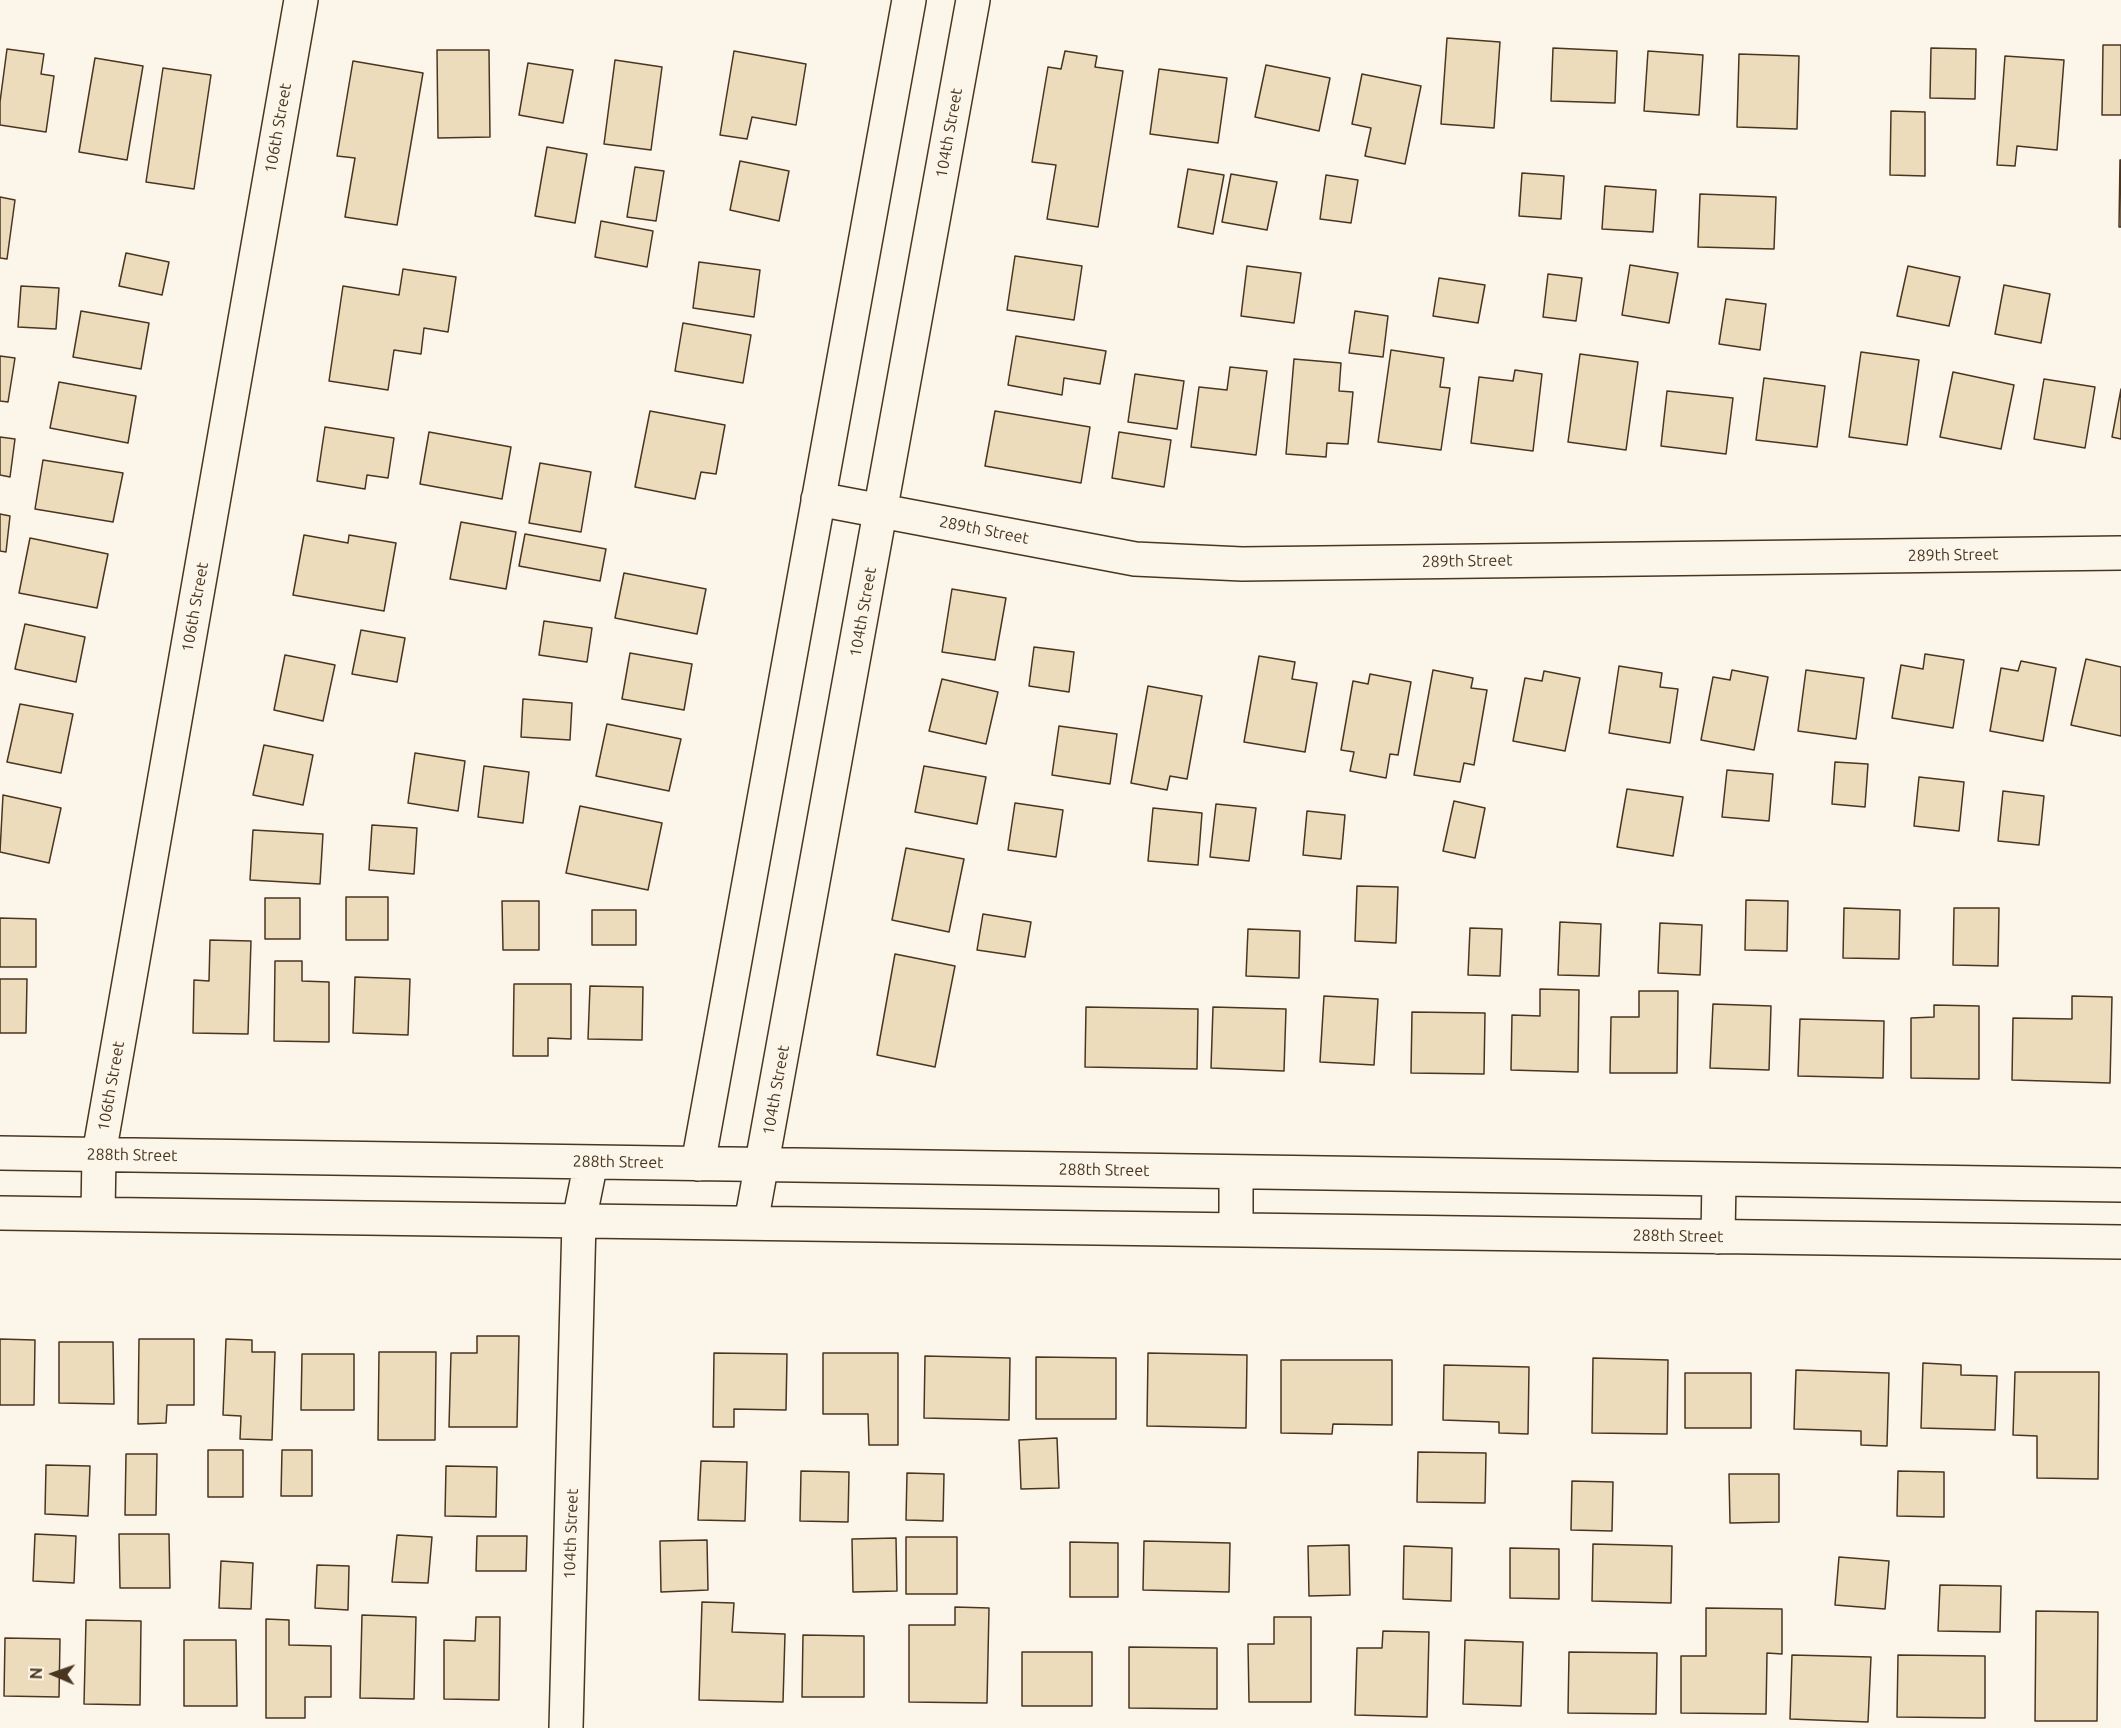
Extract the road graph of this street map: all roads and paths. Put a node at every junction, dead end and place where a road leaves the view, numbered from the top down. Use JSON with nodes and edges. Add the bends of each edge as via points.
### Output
{"nodes":[{"id":1,"x":301,"y":0,"type":"edge"},
{"id":2,"x":909,"y":0,"type":"edge"},
{"id":3,"x":973,"y":0,"type":"edge"},
{"id":4,"x":818,"y":499,"type":"junction"},
{"id":5,"x":881,"y":510,"type":"junction"},
{"id":6,"x":2121,"y":553,"type":"edge"},
{"id":7,"x":0,"y":1153,"type":"edge"},
{"id":8,"x":99,"y":1154,"type":"junction"},
{"id":9,"x":591,"y":1162,"type":"junction"},
{"id":10,"x":698,"y":1164,"type":"junction"},
{"id":11,"x":762,"y":1164,"type":"junction"},
{"id":12,"x":1236,"y":1172,"type":"junction"},
{"id":13,"x":1719,"y":1179,"type":"junction"},
{"id":14,"x":2121,"y":1185,"type":"edge"},
{"id":15,"x":0,"y":1213,"type":"edge"},
{"id":16,"x":98,"y":1214,"type":"junction"},
{"id":17,"x":579,"y":1221,"type":"junction"},
{"id":18,"x":751,"y":1223,"type":"junction"},
{"id":19,"x":1236,"y":1230,"type":"junction"},
{"id":20,"x":1718,"y":1237,"type":"junction"},
{"id":21,"x":2121,"y":1242,"type":"edge"},
{"id":22,"x":566,"y":1728,"type":"edge"}],
"edges":[{"from":1,"to":8,"type":"street","name":"106th Street"},
{"from":2,"to":4,"type":"street"},
{"from":3,"to":5,"type":"street","name":"104th Street"},
{"from":4,"to":5,"type":"street","name":"289th Street"},
{"from":4,"to":10,"type":"street"},
{"from":5,"to":6,"type":"street","name":"289th Street","via":[[1135,559],[1242,564]]},
{"from":5,"to":11,"type":"street","name":"104th Street"},
{"from":7,"to":8,"type":"street","name":"288th Street"},
{"from":8,"to":9,"type":"street","name":"288th Street"},
{"from":8,"to":16,"type":"street","name":"106th Street"},
{"from":9,"to":10,"type":"street","name":"288th Street"},
{"from":9,"to":17,"type":"street","name":"104th Street"},
{"from":10,"to":11,"type":"street","name":"288th Street"},
{"from":11,"to":12,"type":"street","name":"288th Street"},
{"from":11,"to":18,"type":"street","name":"104th Street"},
{"from":12,"to":13,"type":"street","name":"288th Street"},
{"from":12,"to":19,"type":"street"},
{"from":13,"to":14,"type":"street","name":"288th Street"},
{"from":13,"to":20,"type":"street"},
{"from":15,"to":16,"type":"street","name":"288th Street"},
{"from":16,"to":17,"type":"street","name":"288th Street"},
{"from":17,"to":18,"type":"street","name":"288th Street"},
{"from":17,"to":22,"type":"street","name":"104th Street"},
{"from":18,"to":19,"type":"street","name":"288th Street"},
{"from":19,"to":20,"type":"street","name":"288th Street"},
{"from":20,"to":21,"type":"street","name":"288th Street"}]}
